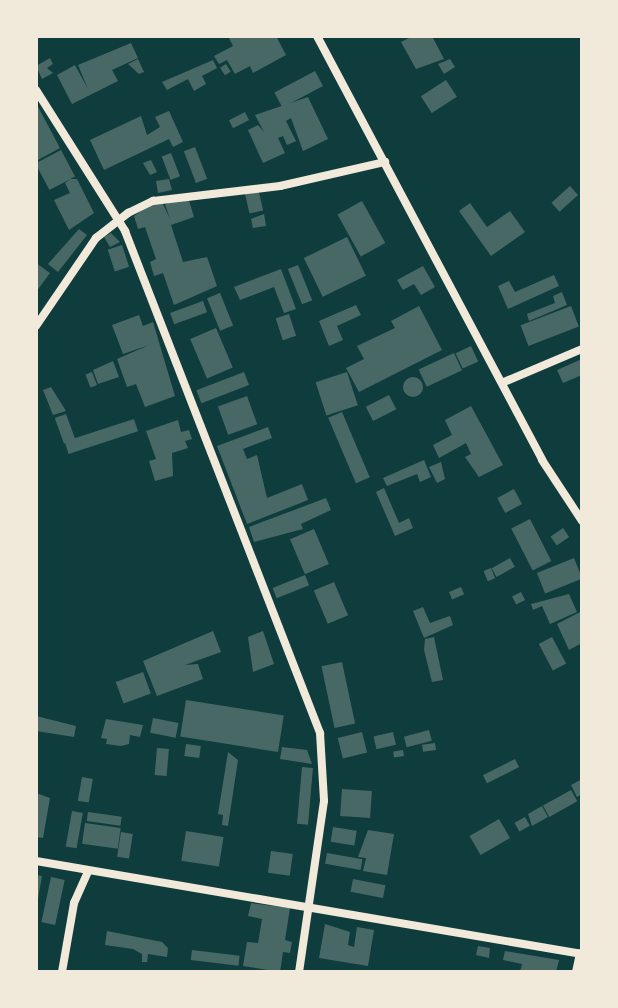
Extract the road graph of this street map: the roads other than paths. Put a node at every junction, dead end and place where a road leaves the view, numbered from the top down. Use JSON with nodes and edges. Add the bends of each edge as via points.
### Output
{"nodes":[{"id":1,"x":317,"y":36,"type":"edge"},
{"id":2,"x":36,"y":90,"type":"edge"},
{"id":3,"x":385,"y":162,"type":"junction"},
{"id":4,"x":116,"y":220,"type":"junction"},
{"id":5,"x":36,"y":326,"type":"edge"},
{"id":6,"x":582,"y":349,"type":"edge"},
{"id":7,"x":504,"y":382,"type":"junction"},
{"id":8,"x":582,"y":521,"type":"edge"},
{"id":9,"x":36,"y":861,"type":"edge"},
{"id":10,"x":88,"y":871,"type":"junction"},
{"id":11,"x":311,"y":906,"type":"junction"},
{"id":12,"x":581,"y":954,"type":"edge"},
{"id":13,"x":62,"y":972,"type":"edge"},
{"id":14,"x":299,"y":972,"type":"edge"},
{"id":15,"x":576,"y":972,"type":"edge"}],
"edges":[{"from":1,"to":3,"type":"street"},
{"from":2,"to":4,"type":"street"},
{"from":3,"to":4,"type":"street","via":[[280,186],[153,201]]},
{"from":3,"to":7,"type":"street"},
{"from":4,"to":5,"type":"street","via":[[85,251]]},
{"from":4,"to":11,"type":"street","via":[[125,231],[320,733],[324,801]]},
{"from":6,"to":7,"type":"street"},
{"from":7,"to":8,"type":"street","via":[[542,460]]},
{"from":9,"to":10,"type":"street"},
{"from":10,"to":11,"type":"street"},
{"from":10,"to":13,"type":"street","via":[[74,903]]},
{"from":11,"to":12,"type":"street"},
{"from":11,"to":14,"type":"street"},
{"from":12,"to":15,"type":"street"}]}
